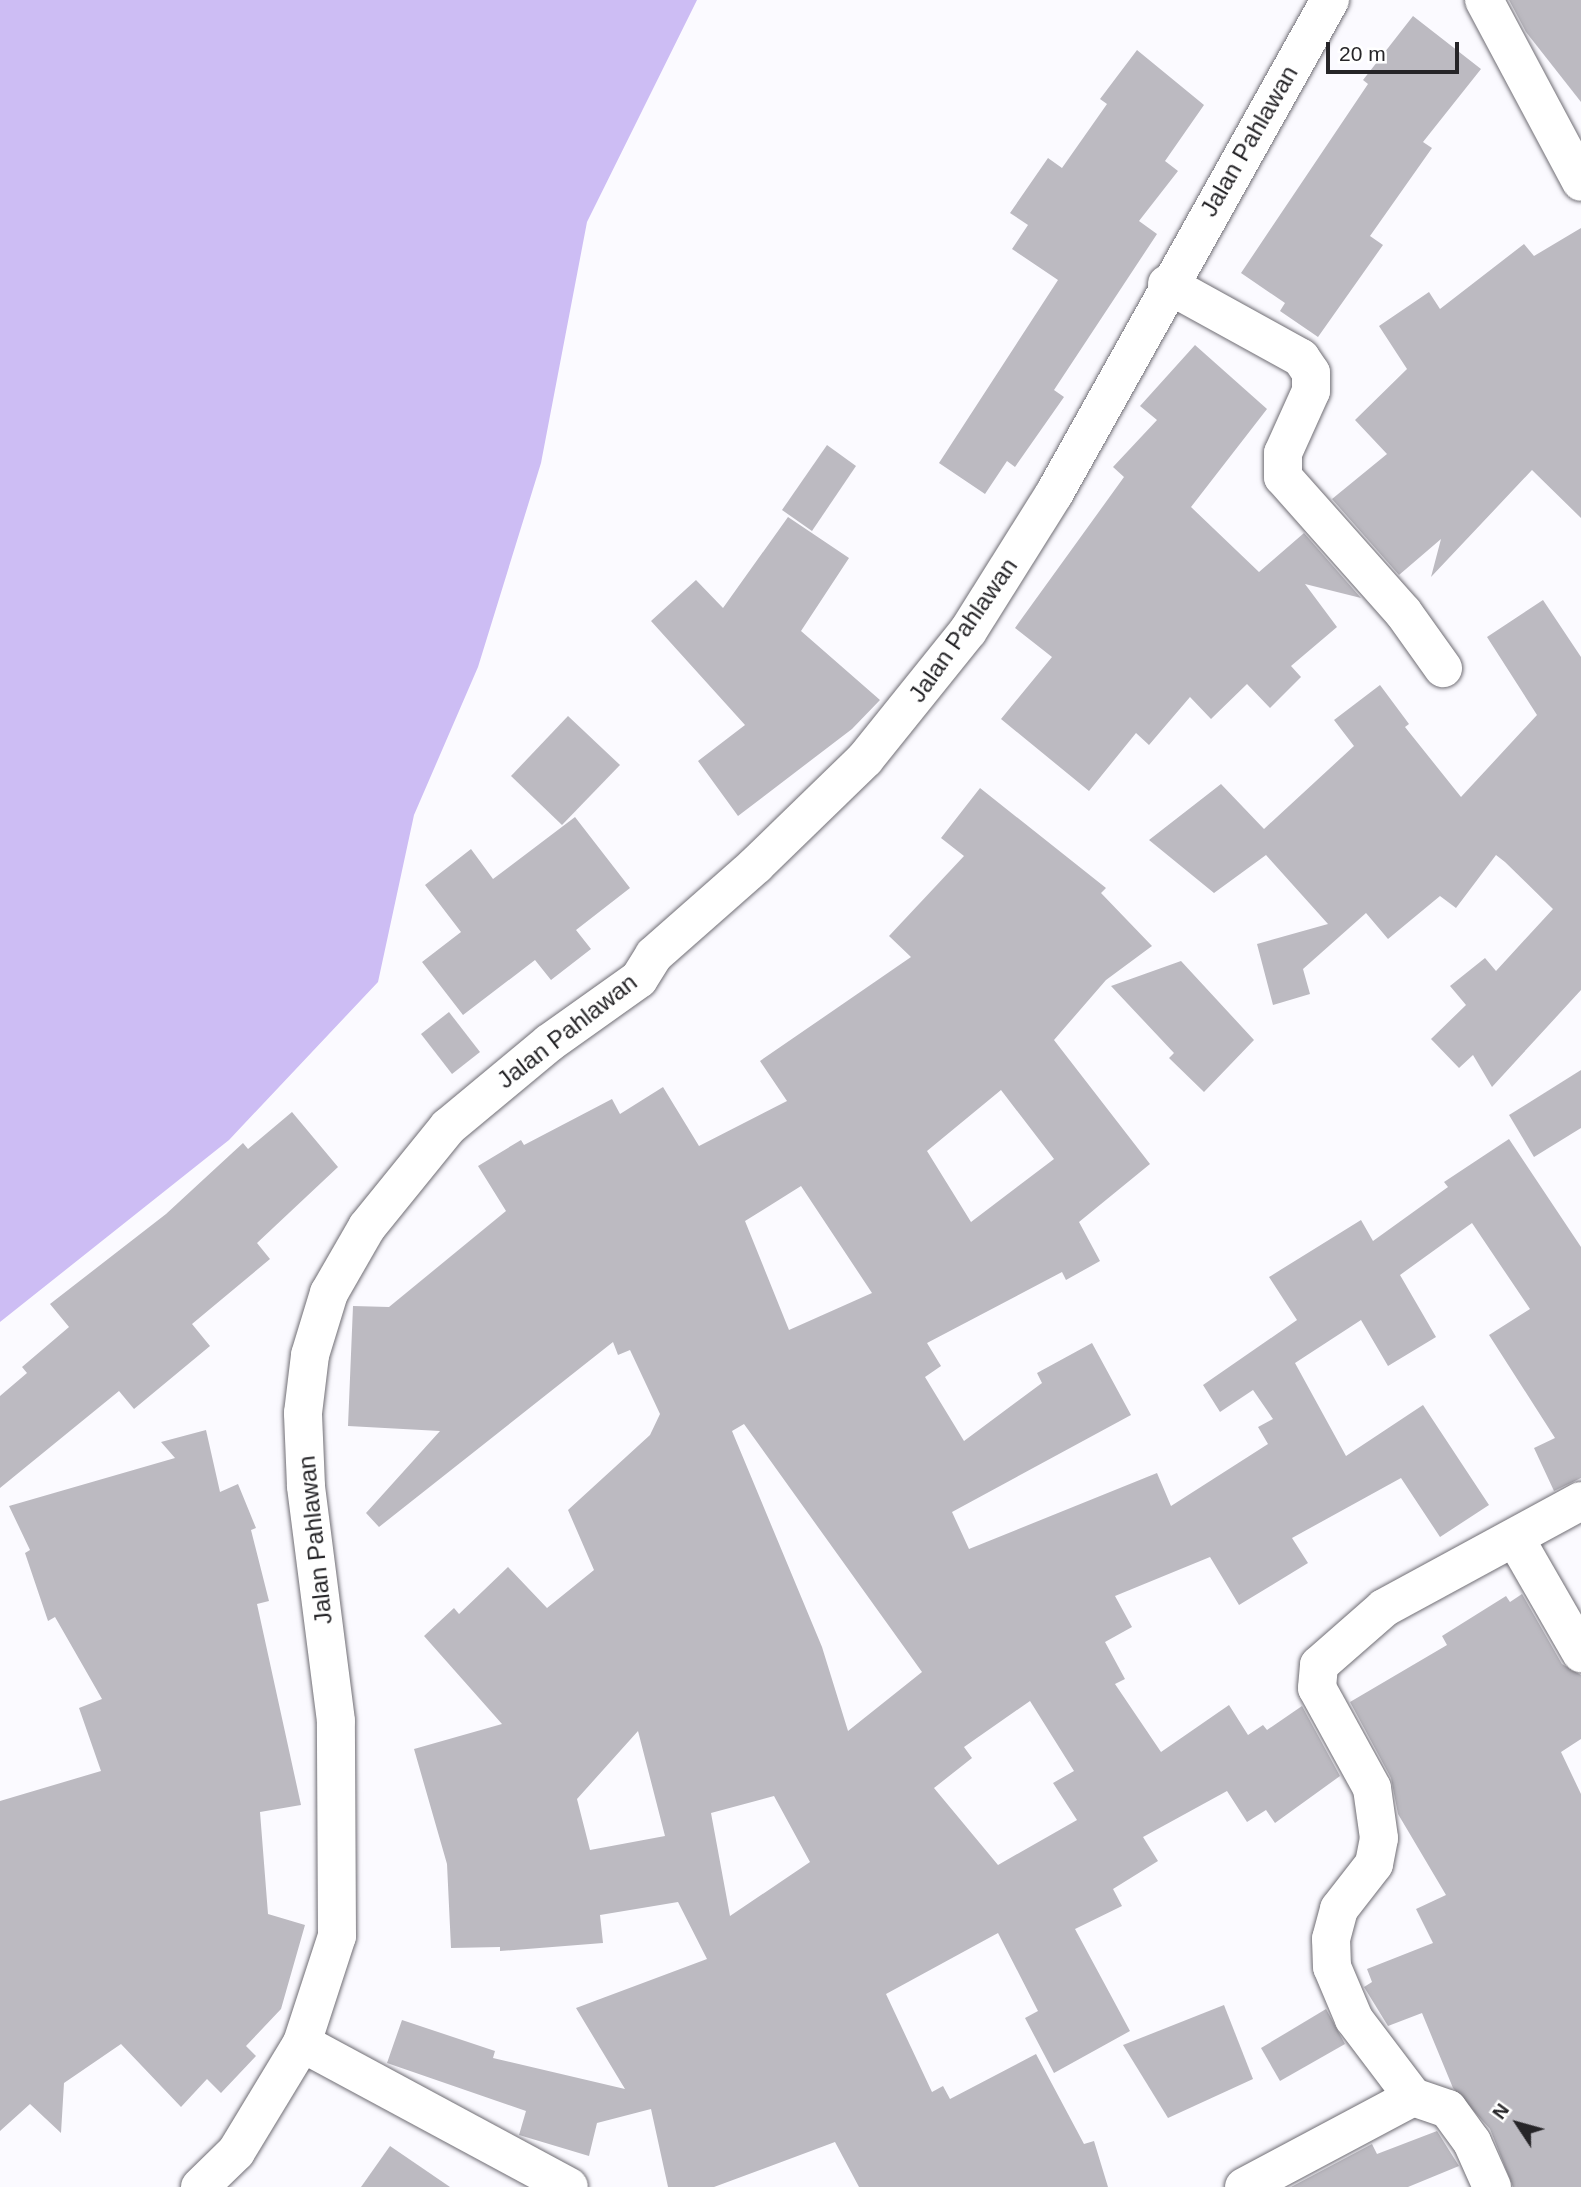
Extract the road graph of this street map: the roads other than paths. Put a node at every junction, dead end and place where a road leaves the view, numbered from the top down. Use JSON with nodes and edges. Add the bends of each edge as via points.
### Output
{"nodes":[{"id":1,"x":1329,"y":0,"type":"edge"},
{"id":2,"x":1484,"y":0,"type":"edge"},
{"id":3,"x":1581,"y":182,"type":"edge"},
{"id":4,"x":1167,"y":284,"type":"junction"},
{"id":5,"x":1443,"y":668,"type":"dead end"},
{"id":6,"x":1581,"y":1501,"type":"edge"},
{"id":7,"x":1514,"y":1538,"type":"junction"},
{"id":8,"x":1581,"y":1653,"type":"edge"},
{"id":9,"x":302,"y":2043,"type":"junction"},
{"id":10,"x":1413,"y":2097,"type":"junction"},
{"id":11,"x":200,"y":2187,"type":"edge"},
{"id":12,"x":569,"y":2187,"type":"edge"},
{"id":13,"x":1244,"y":2187,"type":"edge"},
{"id":14,"x":1492,"y":2187,"type":"edge"}],
"edges":[{"from":1,"to":4,"type":"main road","name":"Jalan Pahlawan"},
{"from":2,"to":3,"type":"main road"},
{"from":4,"to":5,"type":"main road","via":[[1301,358],[1311,373],[1311,391],[1283,453],[1283,477],[1402,612]]},
{"from":4,"to":9,"type":"main road","name":"Jalan Pahlawan","via":[[1054,494],[968,631],[911,704],[865,759],[654,955],[639,979],[548,1043],[448,1127],[367,1227],[329,1293],[310,1355],[303,1413],[306,1486],[336,1721],[337,1936]]},
{"from":6,"to":7,"type":"main road"},
{"from":7,"to":8,"type":"main road"},
{"from":7,"to":10,"type":"main road","via":[[1384,1608],[1319,1665],[1317,1688],[1372,1788],[1379,1838],[1374,1864],[1339,1909],[1331,1939],[1332,1967],[1354,2019]]},
{"from":9,"to":11,"type":"main road","name":"Jalan Pahlawan","via":[[236,2152]]},
{"from":9,"to":12,"type":"main road"},
{"from":10,"to":13,"type":"main road"},
{"from":10,"to":14,"type":"main road","via":[[1448,2109],[1472,2142]]}]}
